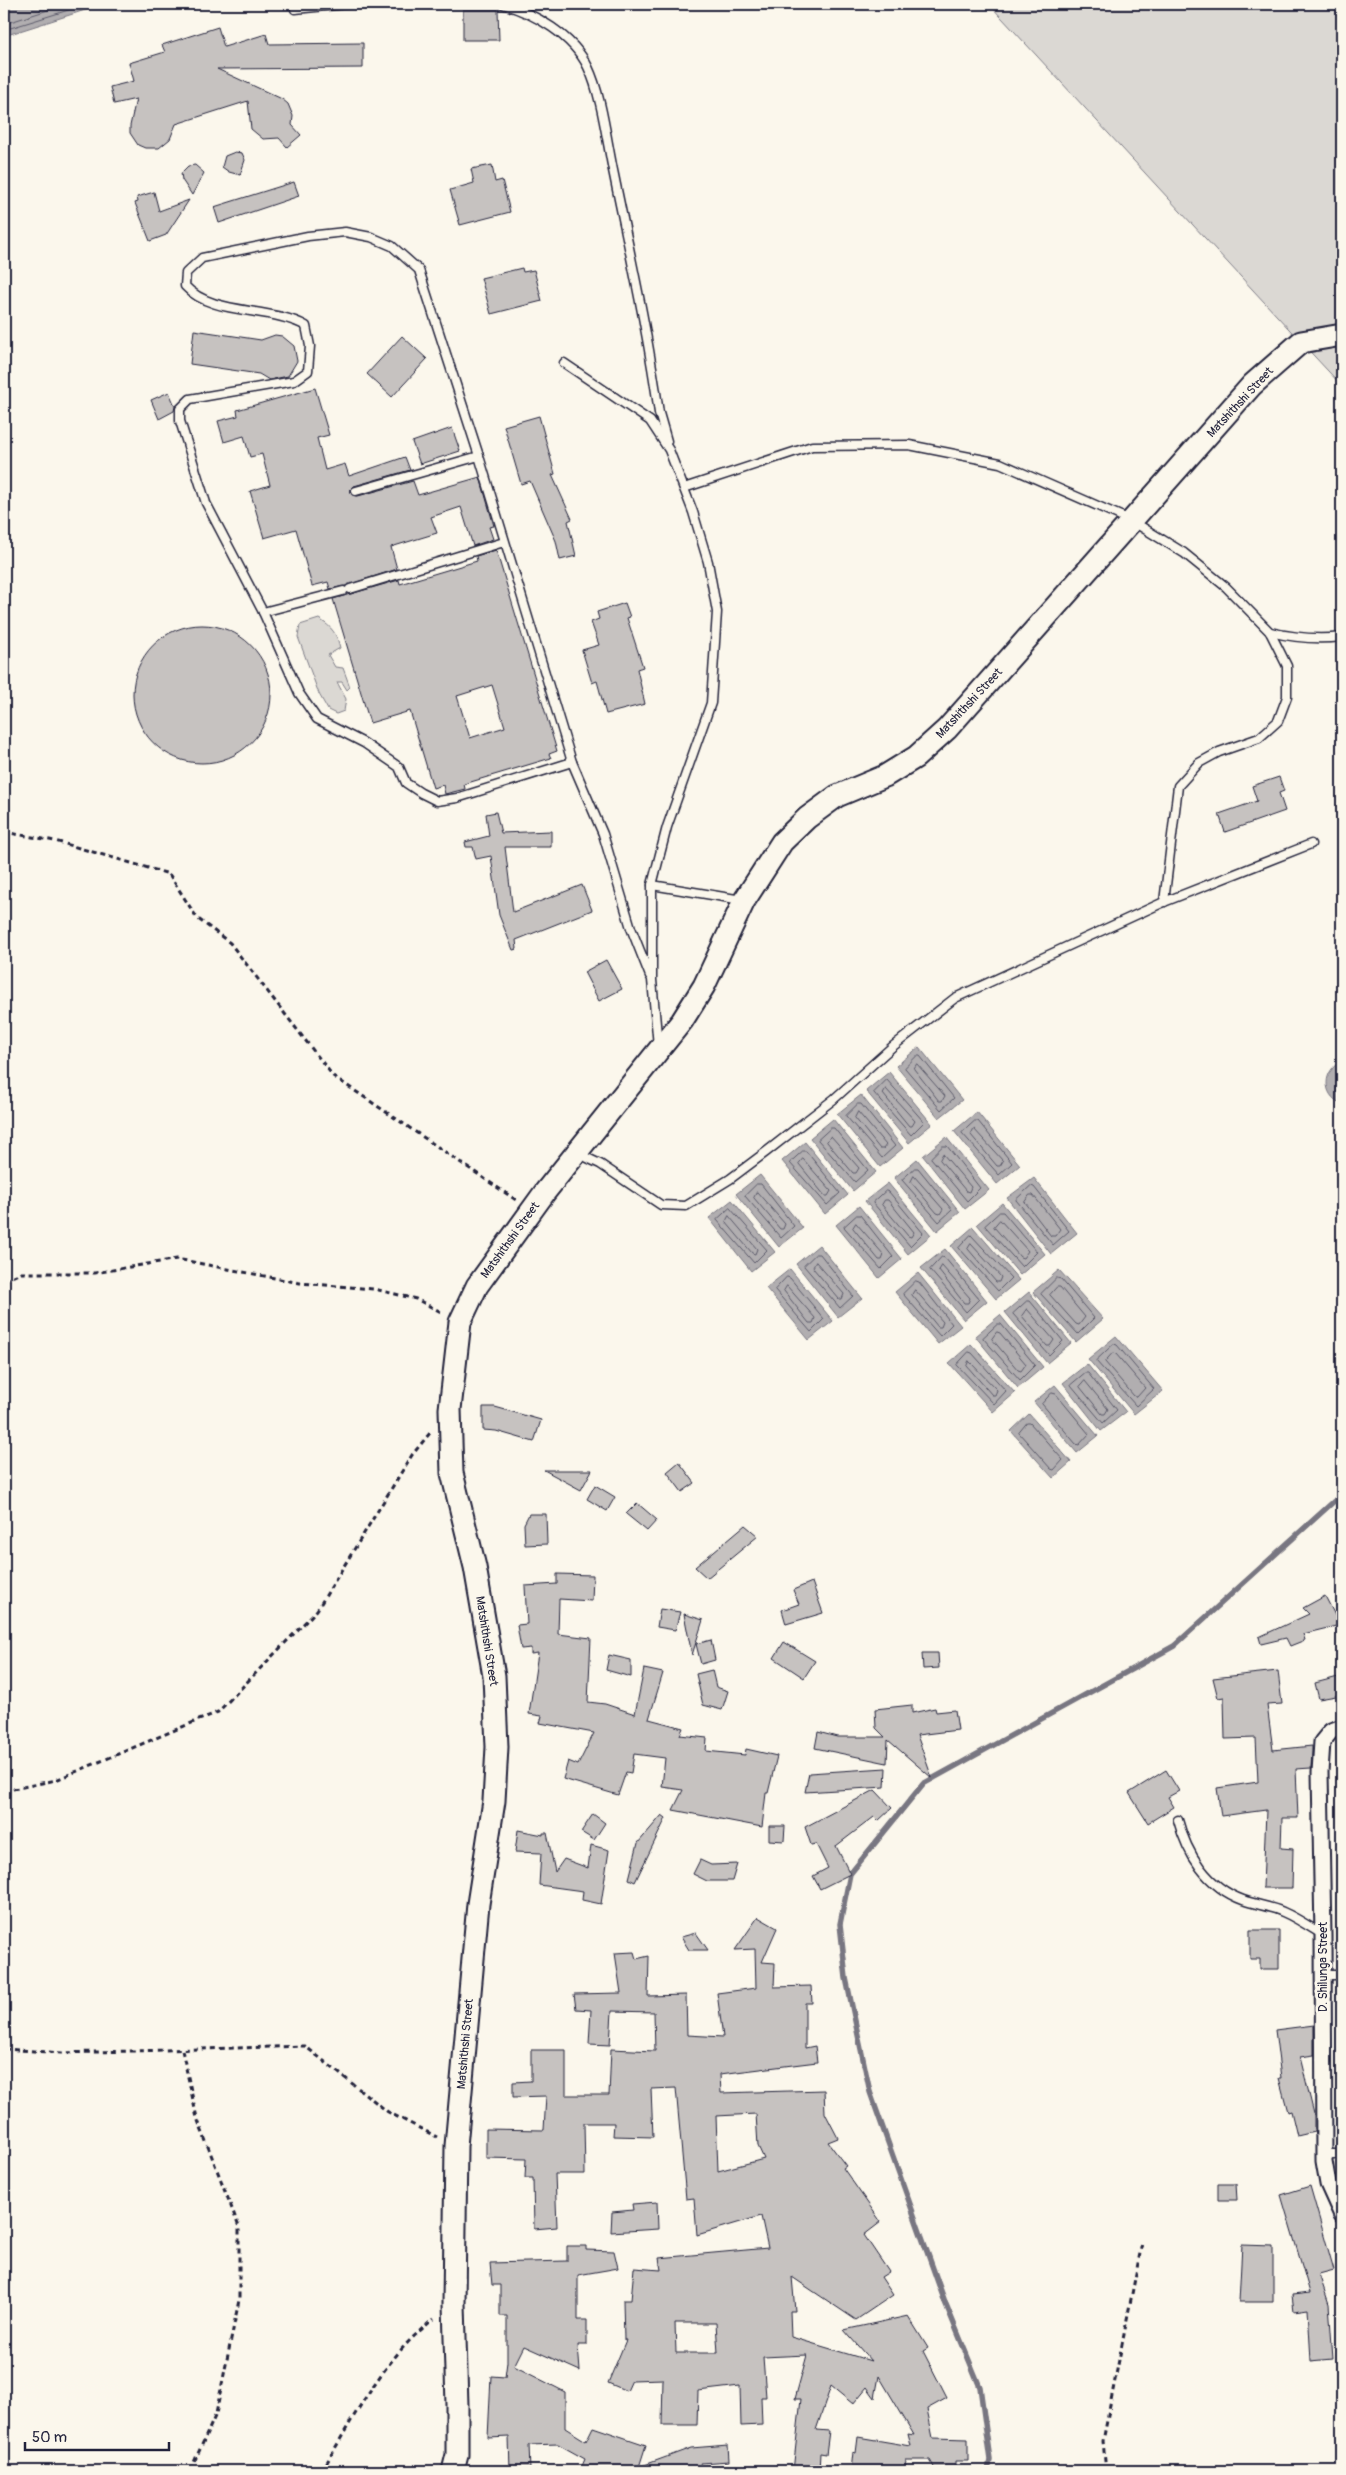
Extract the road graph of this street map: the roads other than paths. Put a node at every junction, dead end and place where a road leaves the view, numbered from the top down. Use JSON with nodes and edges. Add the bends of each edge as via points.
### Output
{"nodes":[{"id":1,"x":347,"y":4,"type":"edge"},
{"id":2,"x":502,"y":4,"type":"edge"},
{"id":3,"x":295,"y":9,"type":"dead end"},
{"id":4,"x":1342,"y":335,"type":"edge"},
{"id":5,"x":564,"y":363,"type":"dead end"},
{"id":6,"x":669,"y":450,"type":"junction"},
{"id":7,"x":479,"y":456,"type":"junction"},
{"id":8,"x":684,"y":488,"type":"junction"},
{"id":9,"x":356,"y":491,"type":"dead end"},
{"id":10,"x":1132,"y":522,"type":"junction"},
{"id":11,"x":504,"y":542,"type":"junction"},
{"id":12,"x":263,"y":612,"type":"junction"},
{"id":13,"x":1270,"y":632,"type":"junction"},
{"id":14,"x":1342,"y":637,"type":"edge"},
{"id":15,"x":572,"y":762,"type":"junction"},
{"id":16,"x":1311,"y":844,"type":"dead end"},
{"id":17,"x":652,"y":885,"type":"junction"},
{"id":18,"x":744,"y":901,"type":"junction"},
{"id":19,"x":1164,"y":902,"type":"junction"},
{"id":20,"x":652,"y":980,"type":"junction"},
{"id":21,"x":658,"y":1050,"type":"junction"},
{"id":22,"x":577,"y":1153,"type":"junction"},
{"id":23,"x":1342,"y":1727,"type":"edge"},
{"id":24,"x":1178,"y":1820,"type":"dead end"},
{"id":25,"x":1324,"y":1935,"type":"junction"},
{"id":26,"x":1324,"y":1975,"type":"junction"},
{"id":27,"x":1342,"y":1975,"type":"edge"},
{"id":28,"x":1342,"y":2154,"type":"edge"},
{"id":29,"x":1324,"y":2161,"type":"junction"},
{"id":30,"x":1342,"y":2215,"type":"edge"},
{"id":31,"x":453,"y":2471,"type":"edge"}],
"edges":[{"from":1,"to":3,"type":"lane"},
{"from":2,"to":6,"type":"lane","via":[[518,8],[565,36],[588,67],[602,116],[644,319],[659,413]]},
{"from":4,"to":10,"type":"main road","name":"Matshithshi Street","via":[[1301,342],[1252,385]]},
{"from":5,"to":6,"type":"lane","via":[[650,420]]},
{"from":6,"to":8,"type":"lane"},
{"from":7,"to":9,"type":"lane"},
{"from":7,"to":11,"type":"lane"},
{"from":7,"to":12,"type":"lane","via":[[419,270],[392,246],[371,237],[345,232],[308,236],[202,258],[186,273],[185,286],[193,295],[209,302],[291,317],[306,326],[310,346],[308,371],[294,381],[190,399],[180,409],[180,421],[206,503]]},
{"from":8,"to":10,"type":"lane","via":[[812,446],[909,445],[1000,463]]},
{"from":8,"to":17,"type":"lane","via":[[708,562],[718,612],[711,703],[668,827]]},
{"from":10,"to":13,"type":"lane","via":[[1184,553],[1226,587]]},
{"from":10,"to":18,"type":"main road","name":"Matshithshi Street","via":[[947,729],[916,757],[885,776],[837,796],[807,818],[782,842]]},
{"from":11,"to":12,"type":"lane"},
{"from":11,"to":15,"type":"lane"},
{"from":12,"to":15,"type":"lane","via":[[299,693],[317,719],[364,743],[399,767],[406,784],[420,793],[437,801],[457,798]]},
{"from":13,"to":14,"type":"lane","via":[[1320,640]]},
{"from":13,"to":19,"type":"lane","via":[[1287,666],[1287,696],[1278,721],[1259,738],[1199,763],[1178,786]]},
{"from":15,"to":20,"type":"lane","via":[[603,834],[631,928]]},
{"from":16,"to":19,"type":"lane"},
{"from":17,"to":18,"type":"lane"},
{"from":17,"to":20,"type":"lane"},
{"from":18,"to":21,"type":"main road","name":"Matshithshi Street","via":[[704,986],[682,1021]]},
{"from":19,"to":22,"type":"lane","via":[[955,998],[766,1152],[686,1206],[661,1205],[600,1164]]},
{"from":20,"to":21,"type":"lane"},
{"from":21,"to":22,"type":"main road","name":"Matshithshi Street"},
{"from":22,"to":31,"type":"main road","name":"Matshithshi Street","via":[[531,1210],[477,1286],[460,1322],[450,1409],[452,1473],[475,1567],[494,1676],[497,1747],[494,1801],[478,1904],[456,2146],[454,2304],[457,2455]]},
{"from":23,"to":25,"type":"street","name":"D. Shilunga Street","via":[[1331,1730],[1322,1742]]},
{"from":24,"to":25,"type":"lane","via":[[1192,1858],[1216,1883],[1241,1900],[1282,1912]]},
{"from":25,"to":26,"type":"street","name":"D. Shilunga Street"},
{"from":26,"to":27,"type":"lane"},
{"from":26,"to":29,"type":"street","name":"D. Shilunga Street"},
{"from":28,"to":29,"type":"lane","via":[[1332,2154]]},
{"from":29,"to":30,"type":"street","name":"D. Shilunga Street","via":[[1328,2184]]}]}
